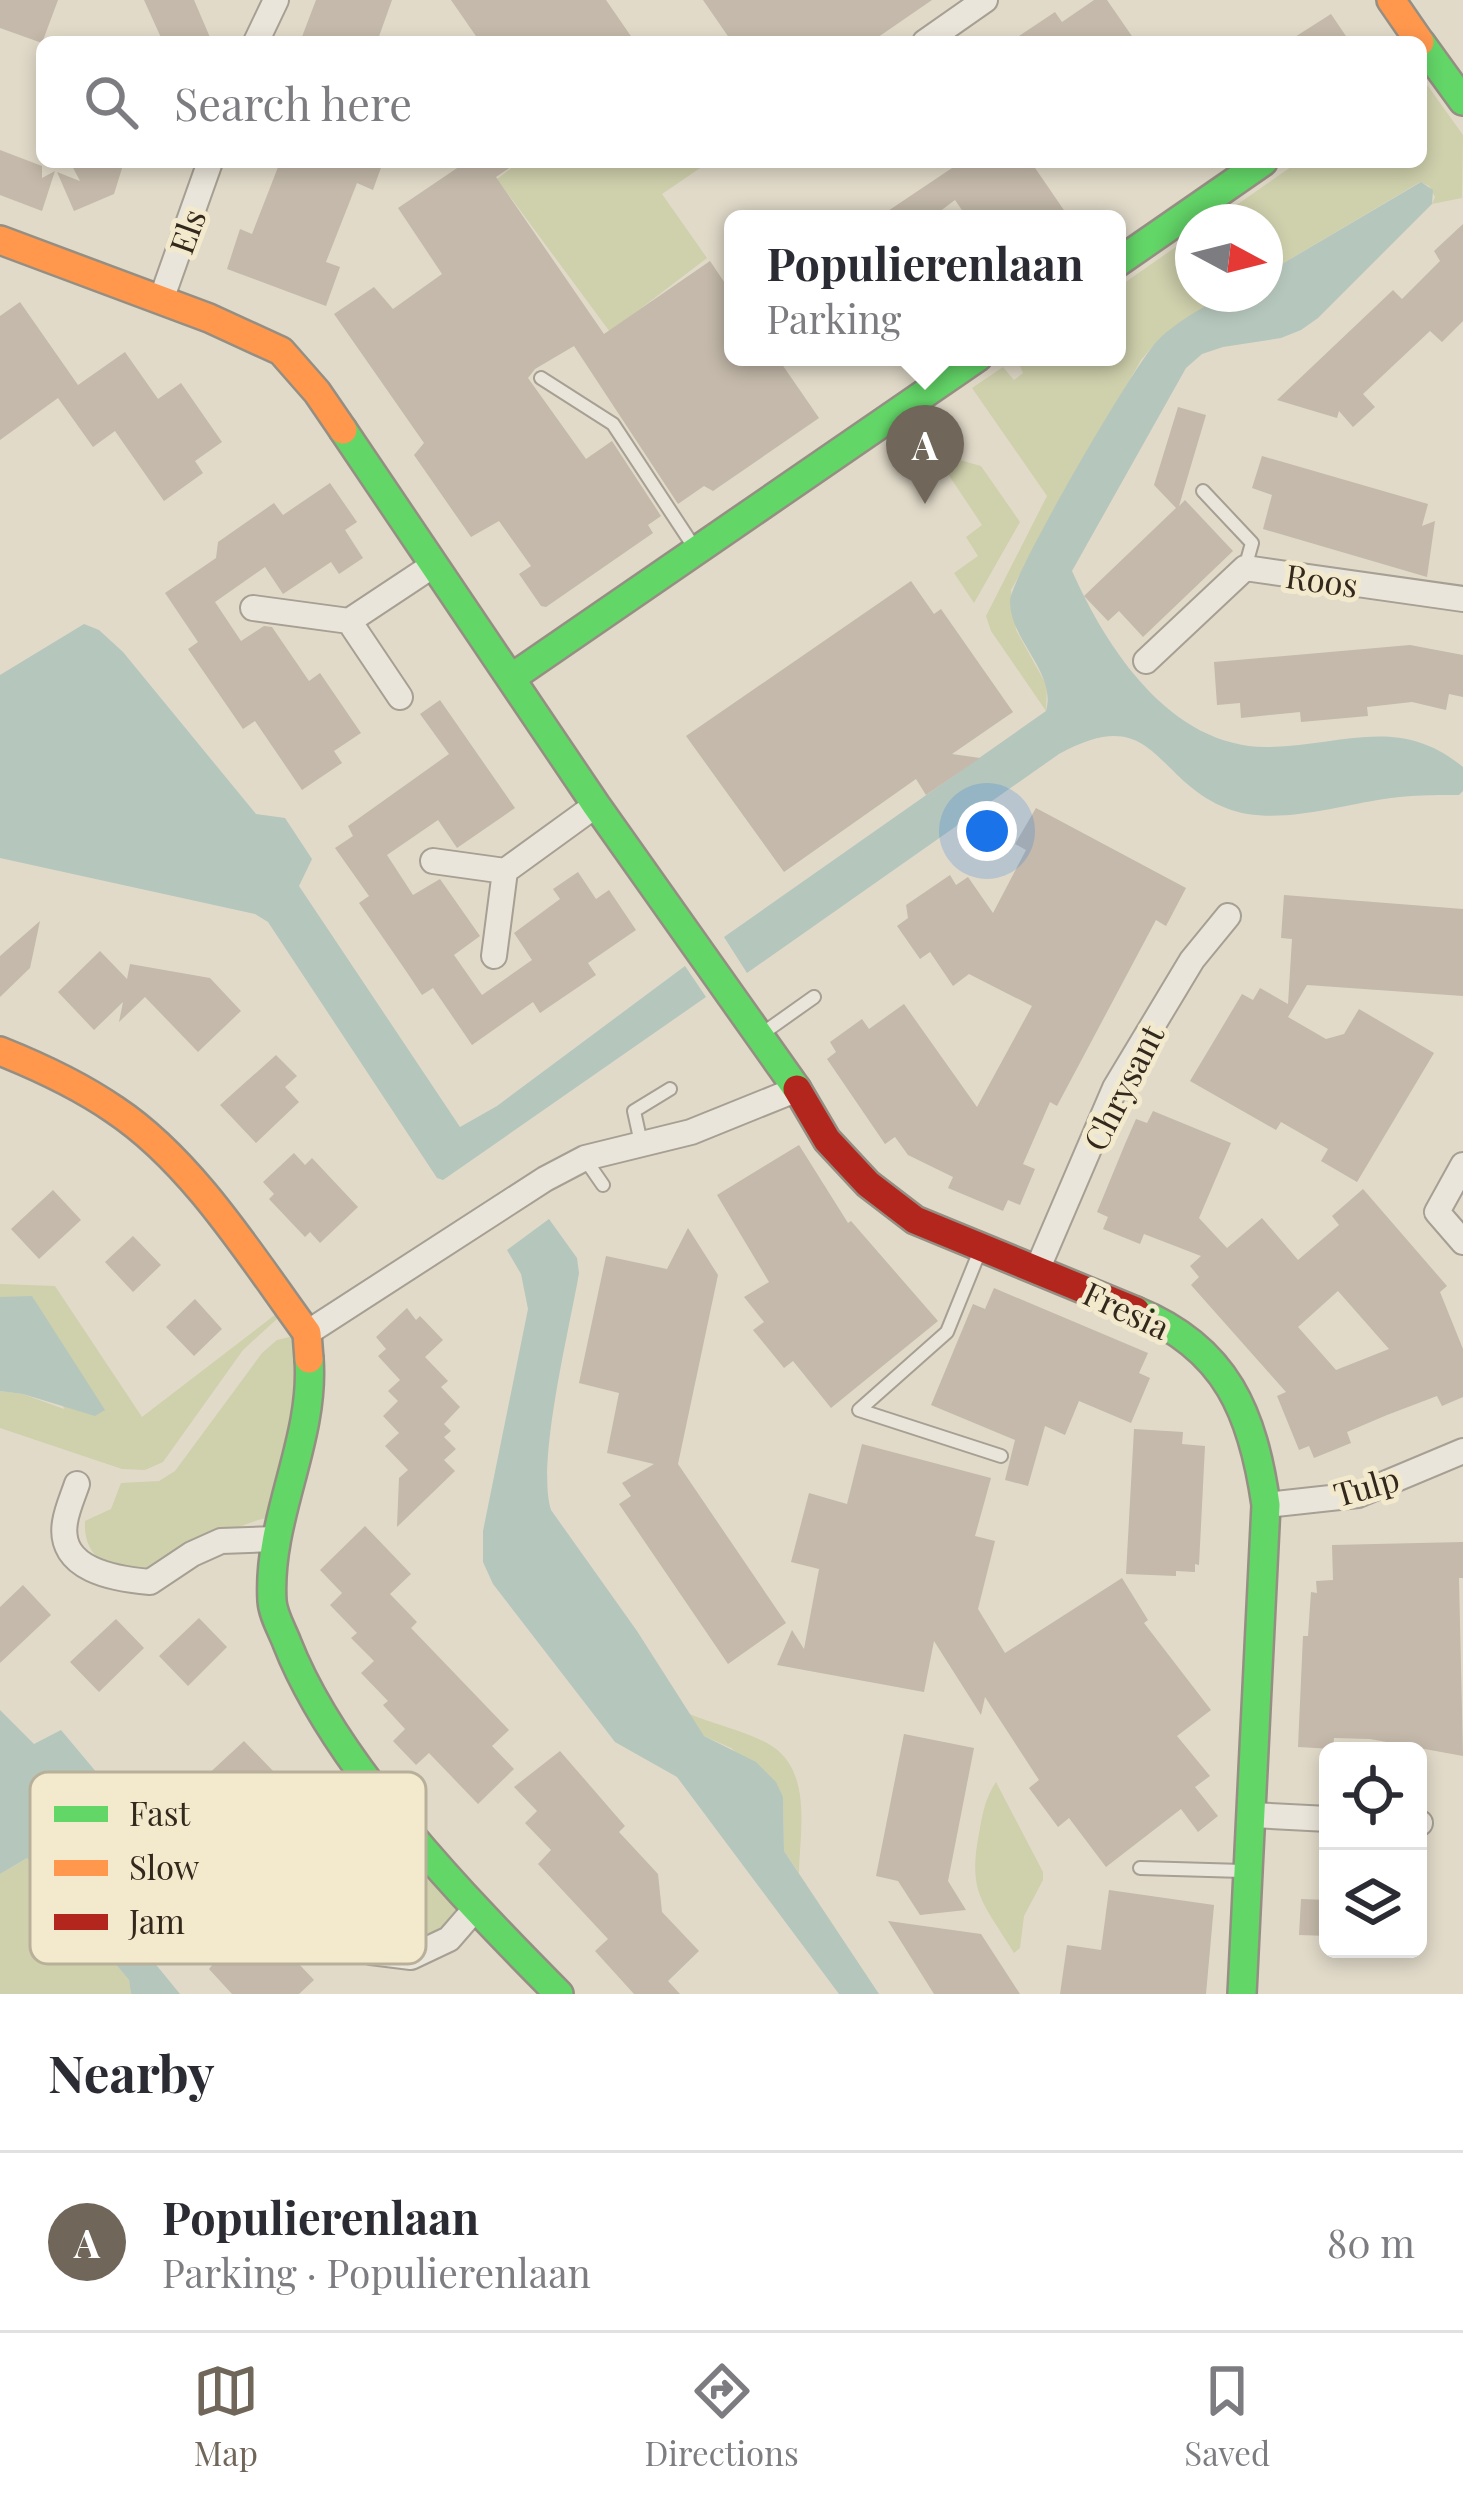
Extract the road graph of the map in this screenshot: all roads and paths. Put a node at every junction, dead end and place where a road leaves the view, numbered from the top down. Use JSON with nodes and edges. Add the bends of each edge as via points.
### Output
{"nodes":[{"id":1,"x":276,"y":0,"type":"edge"},
{"id":2,"x":985,"y":0,"type":"edge"},
{"id":3,"x":1391,"y":0,"type":"edge"},
{"id":4,"x":259,"y":36,"type":"edge"},
{"id":5,"x":934,"y":36,"type":"edge"},
{"id":6,"x":1415,"y":36,"type":"edge"},
{"id":7,"x":1427,"y":54,"type":"edge"},
{"id":8,"x":1463,"y":101,"type":"edge"},
{"id":9,"x":208,"y":168,"type":"edge"},
{"id":10,"x":1254,"y":168,"type":"edge"},
{"id":11,"x":0,"y":240,"type":"edge"},
{"id":12,"x":1126,"y":257,"type":"edge"},
{"id":13,"x":160,"y":299,"type":"junction"},
{"id":14,"x":965,"y":366,"type":"edge"},
{"id":15,"x":541,"y":378,"type":"dead end"},
{"id":16,"x":1203,"y":491,"type":"dead end"},
{"id":17,"x":698,"y":553,"type":"junction"},
{"id":18,"x":431,"y":566,"type":"junction"},
{"id":19,"x":1245,"y":568,"type":"junction"},
{"id":20,"x":1463,"y":599,"type":"edge"},
{"id":21,"x":253,"y":608,"type":"dead end"},
{"id":22,"x":349,"y":621,"type":"junction"},
{"id":23,"x":1146,"y":661,"type":"dead end"},
{"id":24,"x":511,"y":677,"type":"junction"},
{"id":25,"x":400,"y":697,"type":"dead end"},
{"id":26,"x":596,"y":805,"type":"junction"},
{"id":27,"x":433,"y":862,"type":"dead end"},
{"id":28,"x":505,"y":871,"type":"junction"},
{"id":29,"x":1228,"y":916,"type":"dead end"},
{"id":30,"x":494,"y":956,"type":"dead end"},
{"id":31,"x":814,"y":997,"type":"dead end"},
{"id":32,"x":760,"y":1035,"type":"junction"},
{"id":33,"x":0,"y":1051,"type":"edge"},
{"id":34,"x":670,"y":1089,"type":"dead end"},
{"id":35,"x":794,"y":1090,"type":"junction"},
{"id":36,"x":641,"y":1143,"type":"junction"},
{"id":37,"x":585,"y":1158,"type":"junction"},
{"id":38,"x":1463,"y":1165,"type":"edge"},
{"id":39,"x":603,"y":1185,"type":"dead end"},
{"id":40,"x":1463,"y":1242,"type":"edge"},
{"id":41,"x":981,"y":1247,"type":"junction"},
{"id":42,"x":1037,"y":1270,"type":"junction"},
{"id":43,"x":307,"y":1333,"type":"junction"},
{"id":44,"x":1463,"y":1450,"type":"edge"},
{"id":45,"x":1001,"y":1456,"type":"dead end"},
{"id":46,"x":77,"y":1484,"type":"dead end"},
{"id":47,"x":1266,"y":1505,"type":"junction"},
{"id":48,"x":275,"y":1539,"type":"junction"},
{"id":49,"x":361,"y":1771,"type":"edge"},
{"id":50,"x":1252,"y":1815,"type":"junction"},
{"id":51,"x":1319,"y":1819,"type":"edge"},
{"id":52,"x":426,"y":1850,"type":"edge"},
{"id":53,"x":1140,"y":1868,"type":"dead end"},
{"id":54,"x":1250,"y":1871,"type":"junction"},
{"id":55,"x":475,"y":1909,"type":"junction"},
{"id":56,"x":426,"y":1950,"type":"edge"},
{"id":57,"x":559,"y":1994,"type":"edge"},
{"id":58,"x":1242,"y":1994,"type":"edge"}],
"edges":[{"from":1,"to":4,"type":"street"},
{"from":2,"to":5,"type":"street"},
{"from":3,"to":6,"type":"street"},
{"from":7,"to":8,"type":"street"},
{"from":9,"to":13,"type":"street","name":"Els"},
{"from":10,"to":12,"type":"street"},
{"from":11,"to":13,"type":"street","name":"Fresia"},
{"from":13,"to":18,"type":"street","name":"Fresia","via":[[281,351],[317,392]]},
{"from":14,"to":17,"type":"street"},
{"from":15,"to":17,"type":"lane","via":[[613,424]]},
{"from":16,"to":19,"type":"lane","via":[[1252,543]]},
{"from":17,"to":24,"type":"street"},
{"from":18,"to":22,"type":"street"},
{"from":18,"to":24,"type":"street","name":"Fresia"},
{"from":19,"to":20,"type":"street","name":"Roos"},
{"from":19,"to":23,"type":"street","name":"Roos"},
{"from":21,"to":22,"type":"street"},
{"from":22,"to":25,"type":"street"},
{"from":24,"to":26,"type":"street","name":"Fresia"},
{"from":26,"to":28,"type":"street"},
{"from":26,"to":32,"type":"street","name":"Fresia"},
{"from":27,"to":28,"type":"street"},
{"from":28,"to":30,"type":"street"},
{"from":29,"to":42,"type":"street","name":"Chrysant","via":[[1115,1088]]},
{"from":31,"to":32,"type":"lane"},
{"from":32,"to":35,"type":"street","name":"Fresia"},
{"from":33,"to":43,"type":"street","via":[[119,1112],[200,1186]]},
{"from":34,"to":36,"type":"lane","via":[[634,1111]]},
{"from":35,"to":36,"type":"street"},
{"from":35,"to":41,"type":"street","name":"Fresia","via":[[868,1184],[915,1220]]},
{"from":36,"to":37,"type":"street"},
{"from":37,"to":39,"type":"lane"},
{"from":37,"to":43,"type":"street"},
{"from":38,"to":40,"type":"street","via":[[1437,1212]]},
{"from":41,"to":42,"type":"street","name":"Fresia"},
{"from":41,"to":45,"type":"lane","via":[[946,1331],[859,1410]]},
{"from":42,"to":47,"type":"street","name":"Fresia","via":[[1166,1323],[1201,1349],[1237,1392],[1257,1440]]},
{"from":43,"to":48,"type":"street","via":[[310,1389]]},
{"from":44,"to":47,"type":"street","name":"Tulp","via":[[1358,1495]]},
{"from":46,"to":48,"type":"street","via":[[64,1525],[68,1547],[101,1574],[150,1582],[220,1541]]},
{"from":47,"to":50,"type":"street","name":"Fresia"},
{"from":48,"to":49,"type":"street","via":[[272,1606],[298,1672]]},
{"from":50,"to":51,"type":"street"},
{"from":50,"to":54,"type":"street","name":"Fresia"},
{"from":52,"to":55,"type":"street"},
{"from":53,"to":54,"type":"lane"},
{"from":54,"to":58,"type":"street","name":"Fresia"},
{"from":55,"to":56,"type":"street"},
{"from":55,"to":57,"type":"street"}]}
